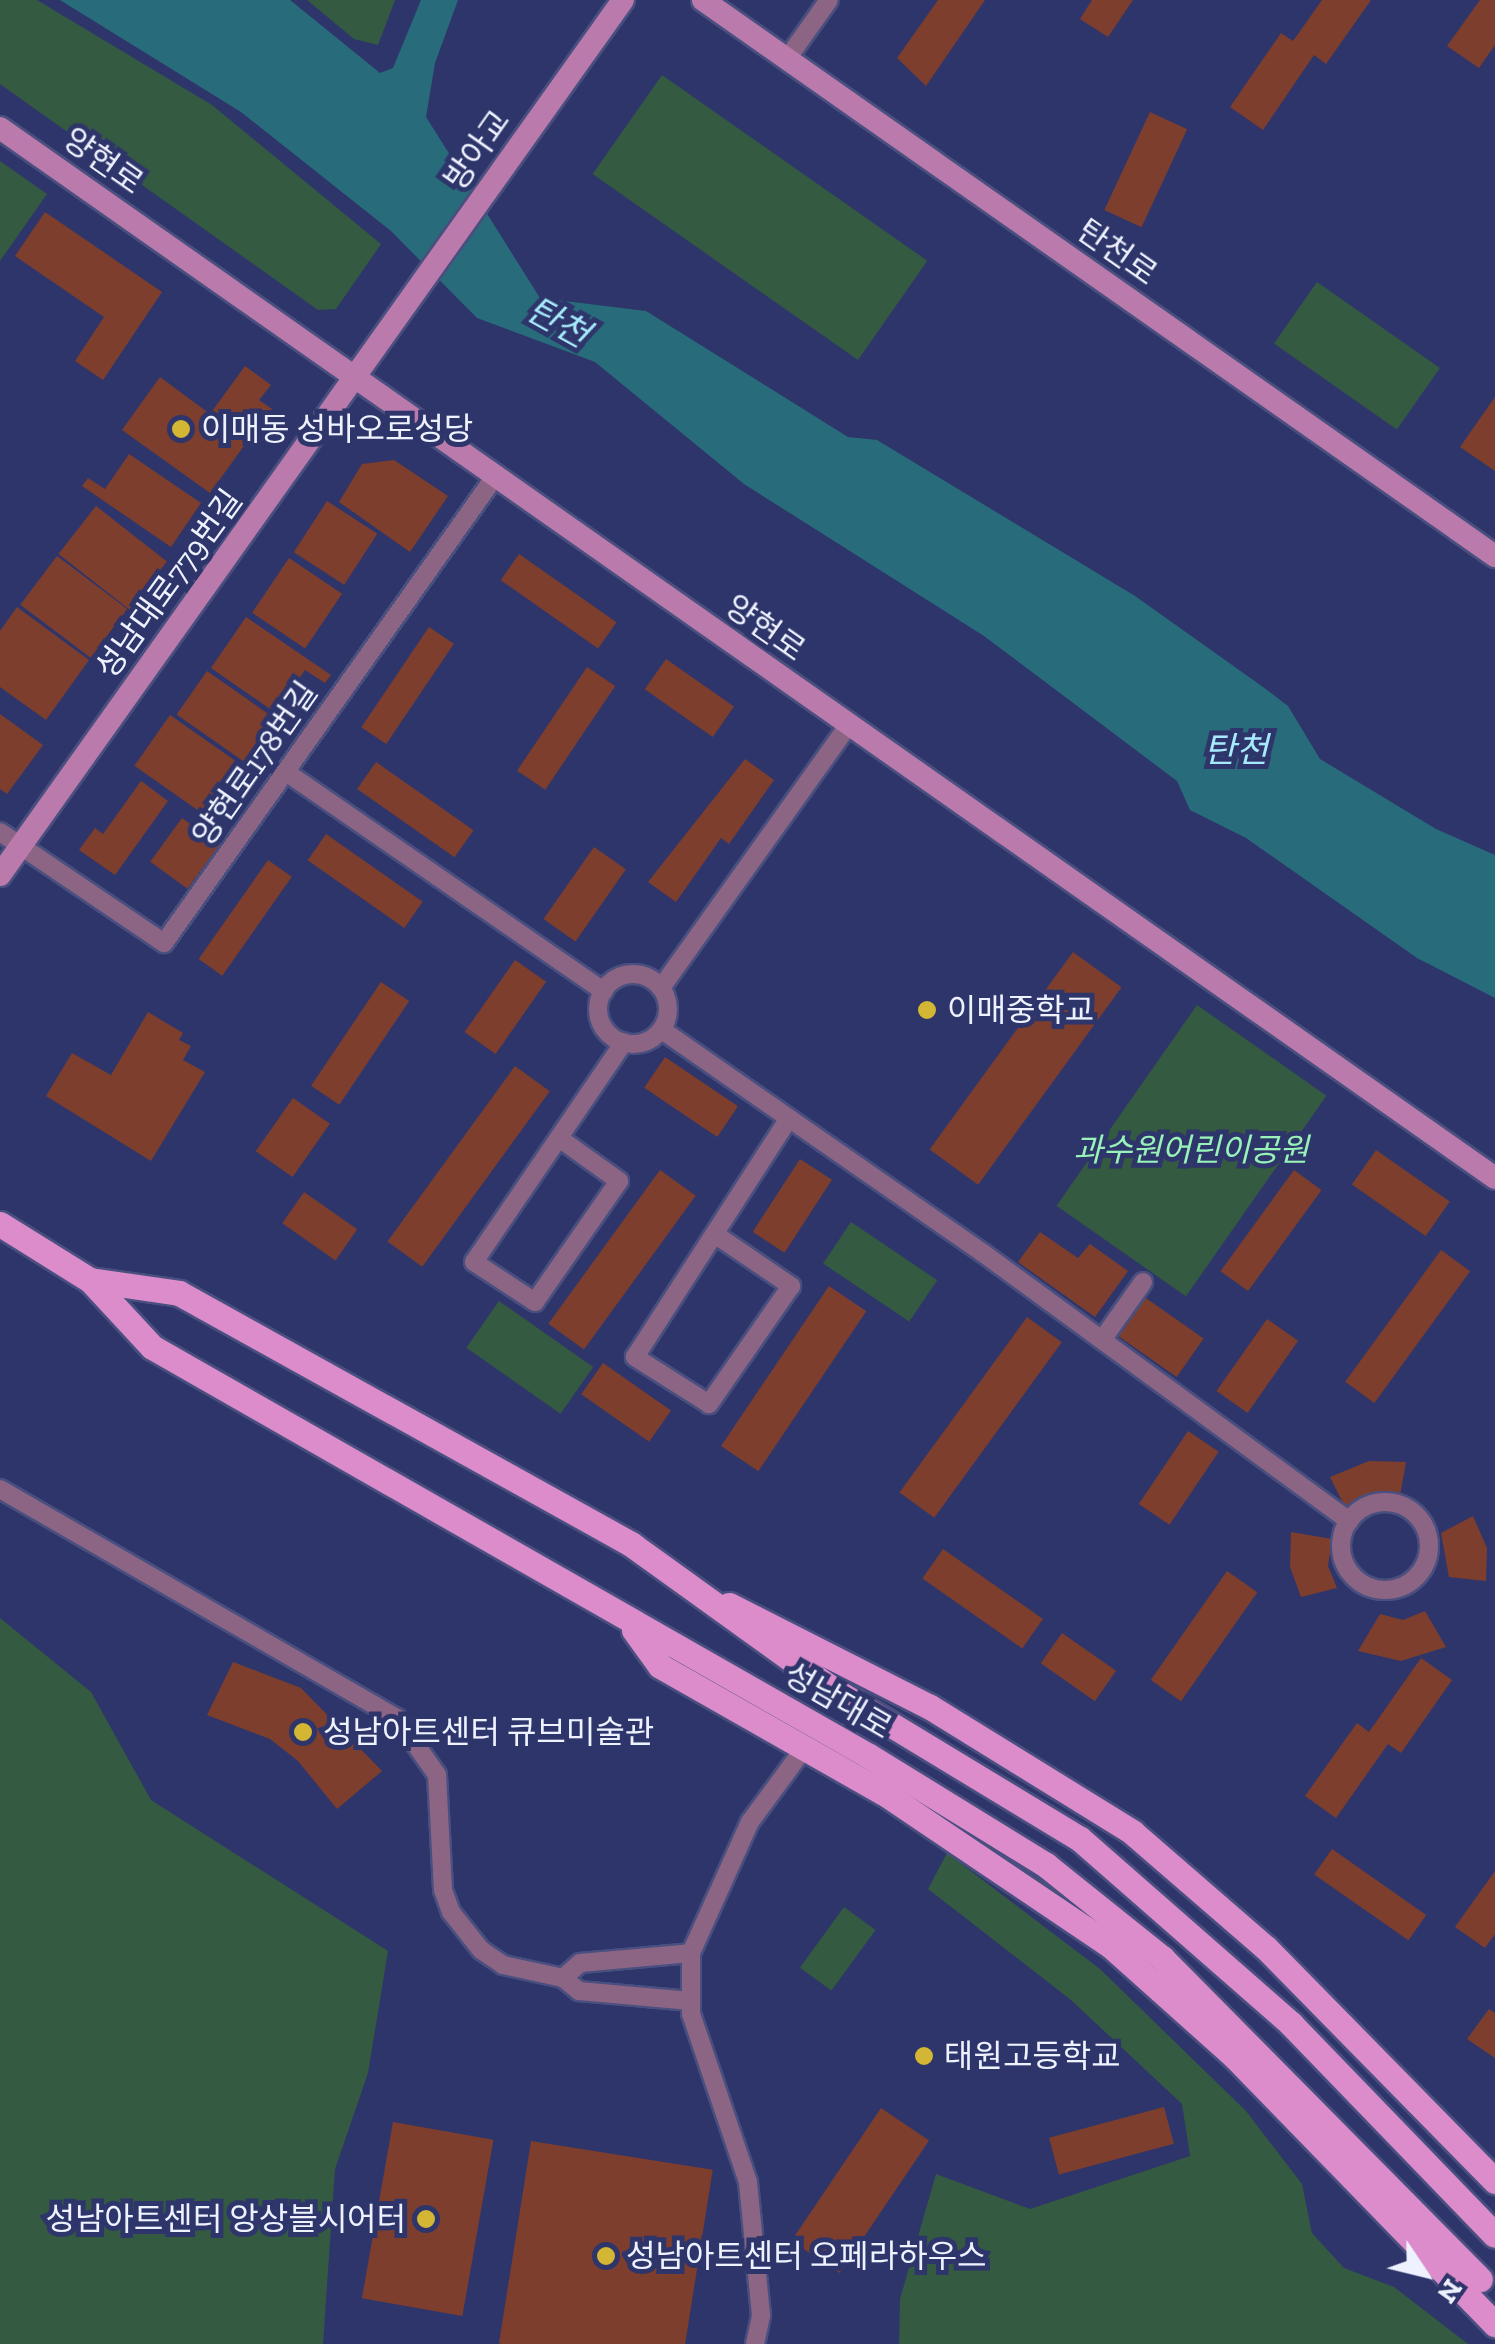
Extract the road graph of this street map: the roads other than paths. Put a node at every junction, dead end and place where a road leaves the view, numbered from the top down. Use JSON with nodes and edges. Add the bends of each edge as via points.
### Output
{"nodes":[{"id":1,"x":703,"y":0,"type":"edge"},
{"id":2,"x":829,"y":0,"type":"edge"},
{"id":3,"x":620,"y":4,"type":"edge"},
{"id":4,"x":787,"y":59,"type":"junction"},
{"id":5,"x":0,"y":128,"type":"edge"},
{"id":6,"x":390,"y":330,"type":"joint"},
{"id":7,"x":356,"y":380,"type":"junction"},
{"id":8,"x":494,"y":478,"type":"junction"},
{"id":9,"x":1495,"y":556,"type":"edge"},
{"id":10,"x":848,"y":726,"type":"junction"},
{"id":11,"x":286,"y":772,"type":"junction"},
{"id":12,"x":0,"y":832,"type":"edge"},
{"id":13,"x":21,"y":847,"type":"junction"},
{"id":14,"x":0,"y":875,"type":"edge"},
{"id":15,"x":661,"y":988,"type":"junction"},
{"id":16,"x":604,"y":991,"type":"junction"},
{"id":17,"x":662,"y":1030,"type":"junction"},
{"id":18,"x":624,"y":1042,"type":"junction"},
{"id":19,"x":790,"y":1118,"type":"junction"},
{"id":20,"x":559,"y":1138,"type":"junction"},
{"id":21,"x":1495,"y":1178,"type":"edge"},
{"id":22,"x":0,"y":1224,"type":"edge"},
{"id":23,"x":716,"y":1235,"type":"junction"},
{"id":24,"x":90,"y":1280,"type":"junction"},
{"id":25,"x":1143,"y":1282,"type":"dead end"},
{"id":26,"x":1102,"y":1340,"type":"junction"},
{"id":27,"x":0,"y":1489,"type":"edge"},
{"id":28,"x":1348,"y":1521,"type":"junction"},
{"id":29,"x":692,"y":1590,"type":"junction"},
{"id":30,"x":628,"y":1622,"type":"junction"},
{"id":31,"x":805,"y":1747,"type":"junction"},
{"id":32,"x":691,"y":1952,"type":"junction"},
{"id":33,"x":563,"y":1978,"type":"junction"},
{"id":34,"x":691,"y":2001,"type":"junction"},
{"id":35,"x":1495,"y":2181,"type":"edge"},
{"id":36,"x":1495,"y":2235,"type":"edge"},
{"id":37,"x":1470,"y":2287,"type":"junction"},
{"id":38,"x":1495,"y":2304,"type":"edge"},
{"id":39,"x":1495,"y":2324,"type":"edge"},
{"id":40,"x":755,"y":2344,"type":"edge"}],
"edges":[{"from":1,"to":4,"type":"main road","name":"탄천로"},
{"from":2,"to":4,"type":"street"},
{"from":3,"to":6,"type":"main road","name":"방아교"},
{"from":4,"to":9,"type":"main road","name":"탄천로"},
{"from":5,"to":7,"type":"main road","name":"양현로"},
{"from":6,"to":7,"type":"main road","name":"성남대로779번길"},
{"from":7,"to":8,"type":"main road","name":"양현로"},
{"from":7,"to":13,"type":"main road","name":"성남대로779번길"},
{"from":8,"to":10,"type":"main road","name":"양현로"},
{"from":8,"to":11,"type":"street","name":"양현로178번길"},
{"from":10,"to":15,"type":"street"},
{"from":10,"to":21,"type":"main road","name":"양현로"},
{"from":11,"to":13,"type":"street","name":"양현로178번길","via":[[164,943]]},
{"from":11,"to":16,"type":"street"},
{"from":12,"to":13,"type":"street"},
{"from":13,"to":14,"type":"main road","name":"성남대로779번길"},
{"from":15,"to":16,"type":"street","via":[[632,974]]},
{"from":15,"to":17,"type":"street","via":[[668,1009]]},
{"from":16,"to":18,"type":"street","via":[[602,1025]]},
{"from":17,"to":18,"type":"street","via":[[642,1043]]},
{"from":17,"to":19,"type":"street"},
{"from":18,"to":20,"type":"street"},
{"from":19,"to":23,"type":"street"},
{"from":19,"to":26,"type":"street"},
{"from":20,"to":20,"type":"street","via":[[474,1262],[535,1302],[618,1181]]},
{"from":22,"to":24,"type":"main road","name":"성남대로"},
{"from":23,"to":23,"type":"street","via":[[635,1357],[709,1404],[792,1286]]},
{"from":24,"to":29,"type":"main road","name":"성남대로","via":[[179,1293],[631,1544]]},
{"from":24,"to":30,"type":"main road","name":"성남대로","via":[[152,1347]]},
{"from":25,"to":26,"type":"street"},
{"from":26,"to":28,"type":"street"},
{"from":27,"to":33,"type":"street","via":[[397,1718],[437,1775],[437,1859],[451,1912],[503,1965]]},
{"from":28,"to":28,"type":"street","via":[[1341,1548],[1360,1582],[1400,1587],[1421,1570],[1429,1541],[1424,1526],[1398,1502],[1373,1504]]},
{"from":29,"to":35,"type":"main road","via":[[781,1627],[930,1707],[1132,1832],[1266,1948]]},
{"from":29,"to":36,"type":"main road","name":"성남대로","via":[[830,1688],[1080,1839],[1291,2024]]},
{"from":30,"to":31,"type":"main road","via":[[660,1666]]},
{"from":30,"to":37,"type":"main road","name":"성남대로","via":[[869,1756],[1046,1865],[1176,1972]]},
{"from":31,"to":32,"type":"street","via":[[750,1822]]},
{"from":31,"to":37,"type":"main road","via":[[1068,1912],[1111,1946]]},
{"from":32,"to":33,"type":"street","via":[[580,1963]]},
{"from":32,"to":34,"type":"street"},
{"from":33,"to":34,"type":"street","via":[[579,1991],[613,1998]]},
{"from":34,"to":40,"type":"street","via":[[718,2105],[748,2182],[762,2315]]},
{"from":37,"to":38,"type":"main road"},
{"from":37,"to":39,"type":"main road"}]}
